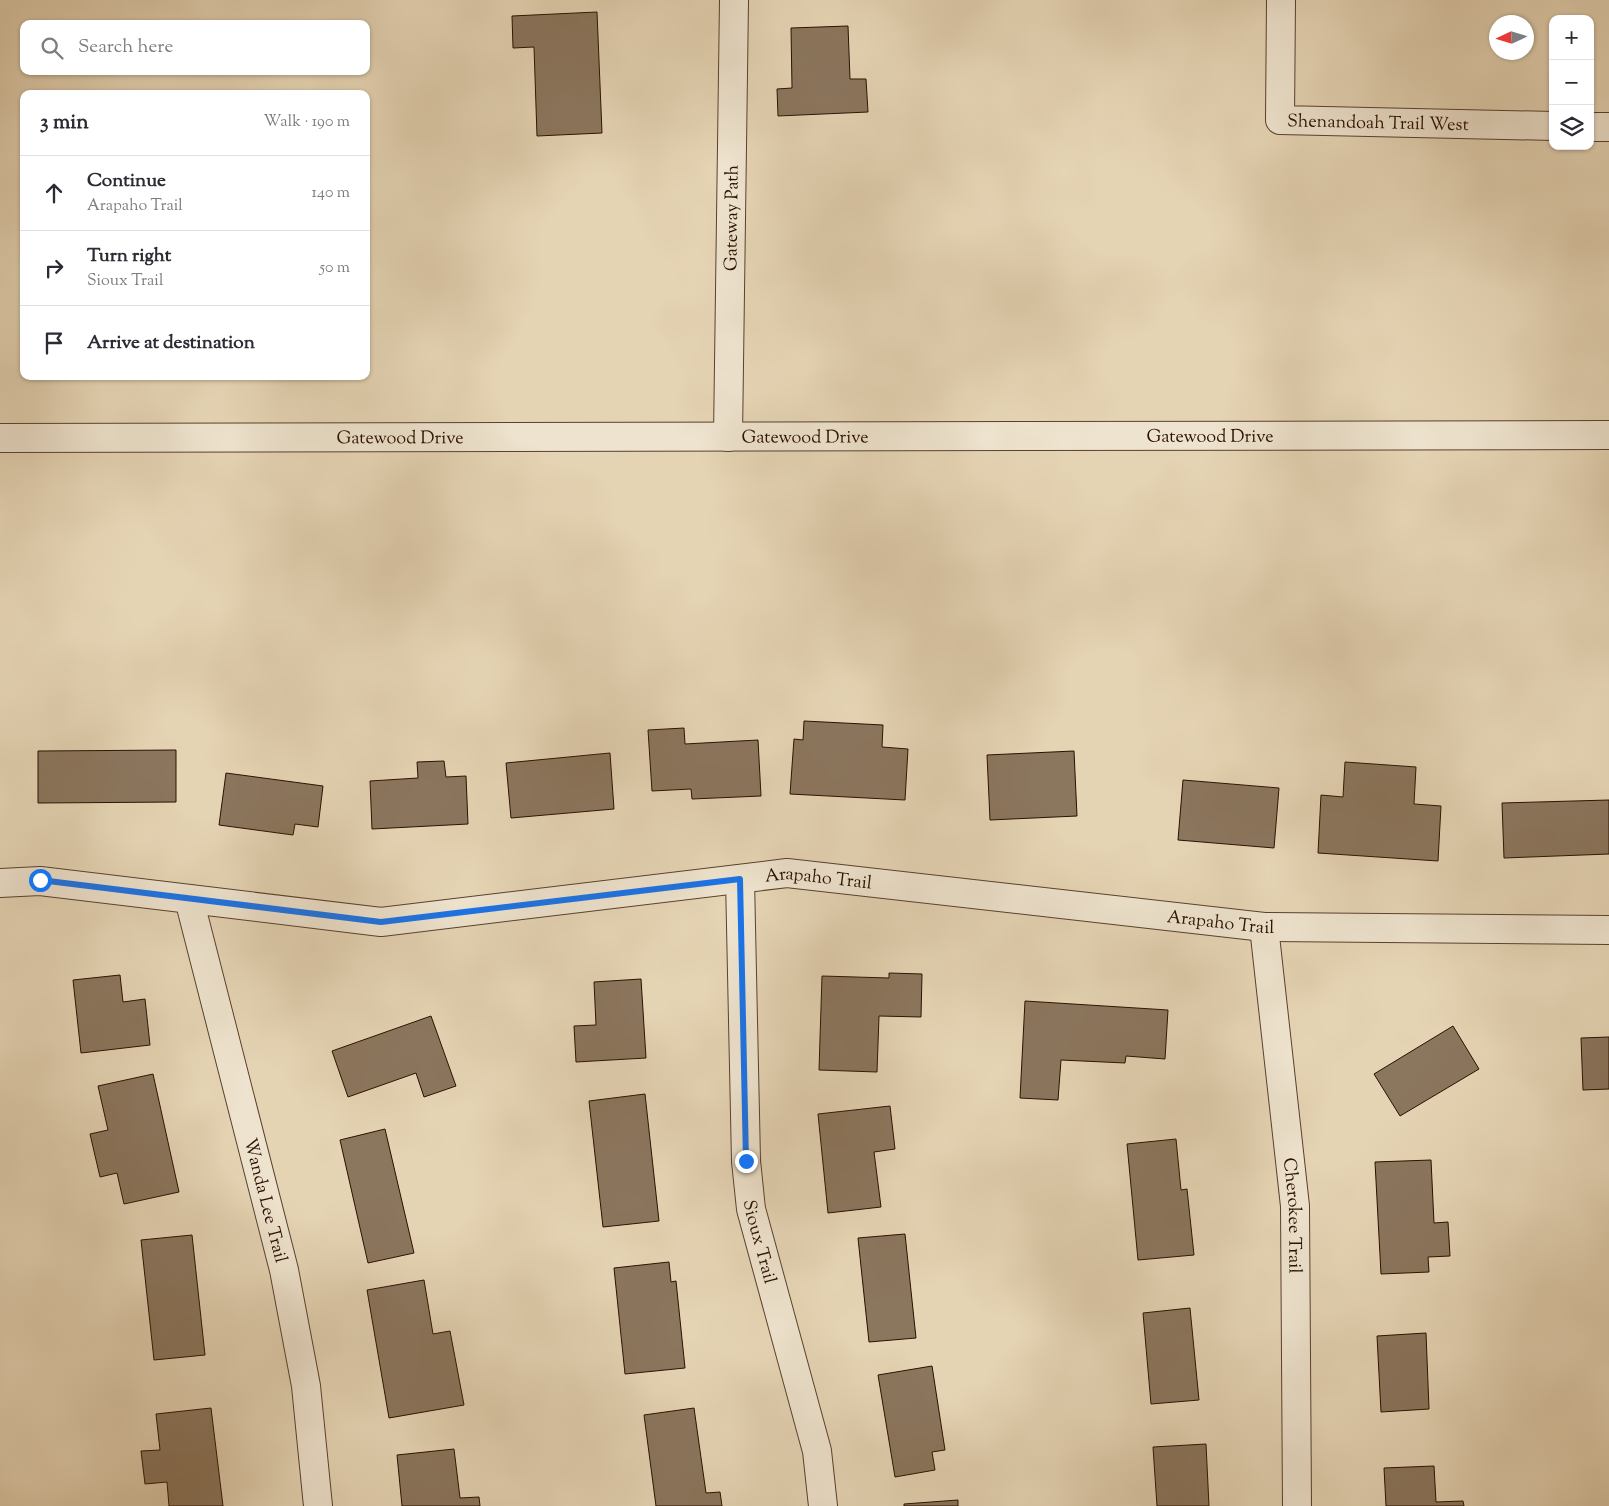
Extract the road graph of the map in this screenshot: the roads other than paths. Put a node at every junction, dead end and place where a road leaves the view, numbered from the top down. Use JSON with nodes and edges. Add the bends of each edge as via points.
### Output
{"nodes":[{"id":1,"x":734,"y":0,"type":"edge"},
{"id":2,"x":1281,"y":0,"type":"edge"},
{"id":3,"x":1549,"y":126,"type":"edge"},
{"id":4,"x":1594,"y":127,"type":"edge"},
{"id":5,"x":1609,"y":127,"type":"edge"},
{"id":6,"x":1609,"y":435,"type":"edge"},
{"id":7,"x":728,"y":437,"type":"junction"},
{"id":8,"x":0,"y":438,"type":"edge"},
{"id":9,"x":740,"y":879,"type":"junction"},
{"id":10,"x":0,"y":883,"type":"edge"},
{"id":11,"x":189,"y":899,"type":"junction"},
{"id":12,"x":1264,"y":927,"type":"junction"},
{"id":13,"x":1609,"y":930,"type":"edge"},
{"id":14,"x":318,"y":1506,"type":"edge"},
{"id":15,"x":823,"y":1506,"type":"edge"},
{"id":16,"x":1297,"y":1506,"type":"edge"}],
"edges":[{"from":1,"to":7,"type":"street","name":"Gateway Path"},
{"from":2,"to":3,"type":"street","name":"Shenandoah Trail West","via":[[1280,120]]},
{"from":4,"to":5,"type":"street"},
{"from":6,"to":7,"type":"street","name":"Gatewood Drive"},
{"from":7,"to":8,"type":"street","name":"Gatewood Drive"},
{"from":9,"to":11,"type":"street","name":"Arapaho Trail","via":[[381,922]]},
{"from":9,"to":12,"type":"street","name":"Arapaho Trail","via":[[787,873]]},
{"from":9,"to":15,"type":"street","name":"Sioux Trail","via":[[746,1161],[752,1210],[817,1451]]},
{"from":10,"to":11,"type":"street","name":"Arapaho Trail","via":[[40,880]]},
{"from":11,"to":14,"type":"street","name":"Wanda Lee Trail","via":[[284,1270],[306,1386]]},
{"from":12,"to":13,"type":"street","name":"Arapaho Trail"},
{"from":12,"to":16,"type":"street","name":"Cherokee Trail","via":[[1295,1206]]}]}
